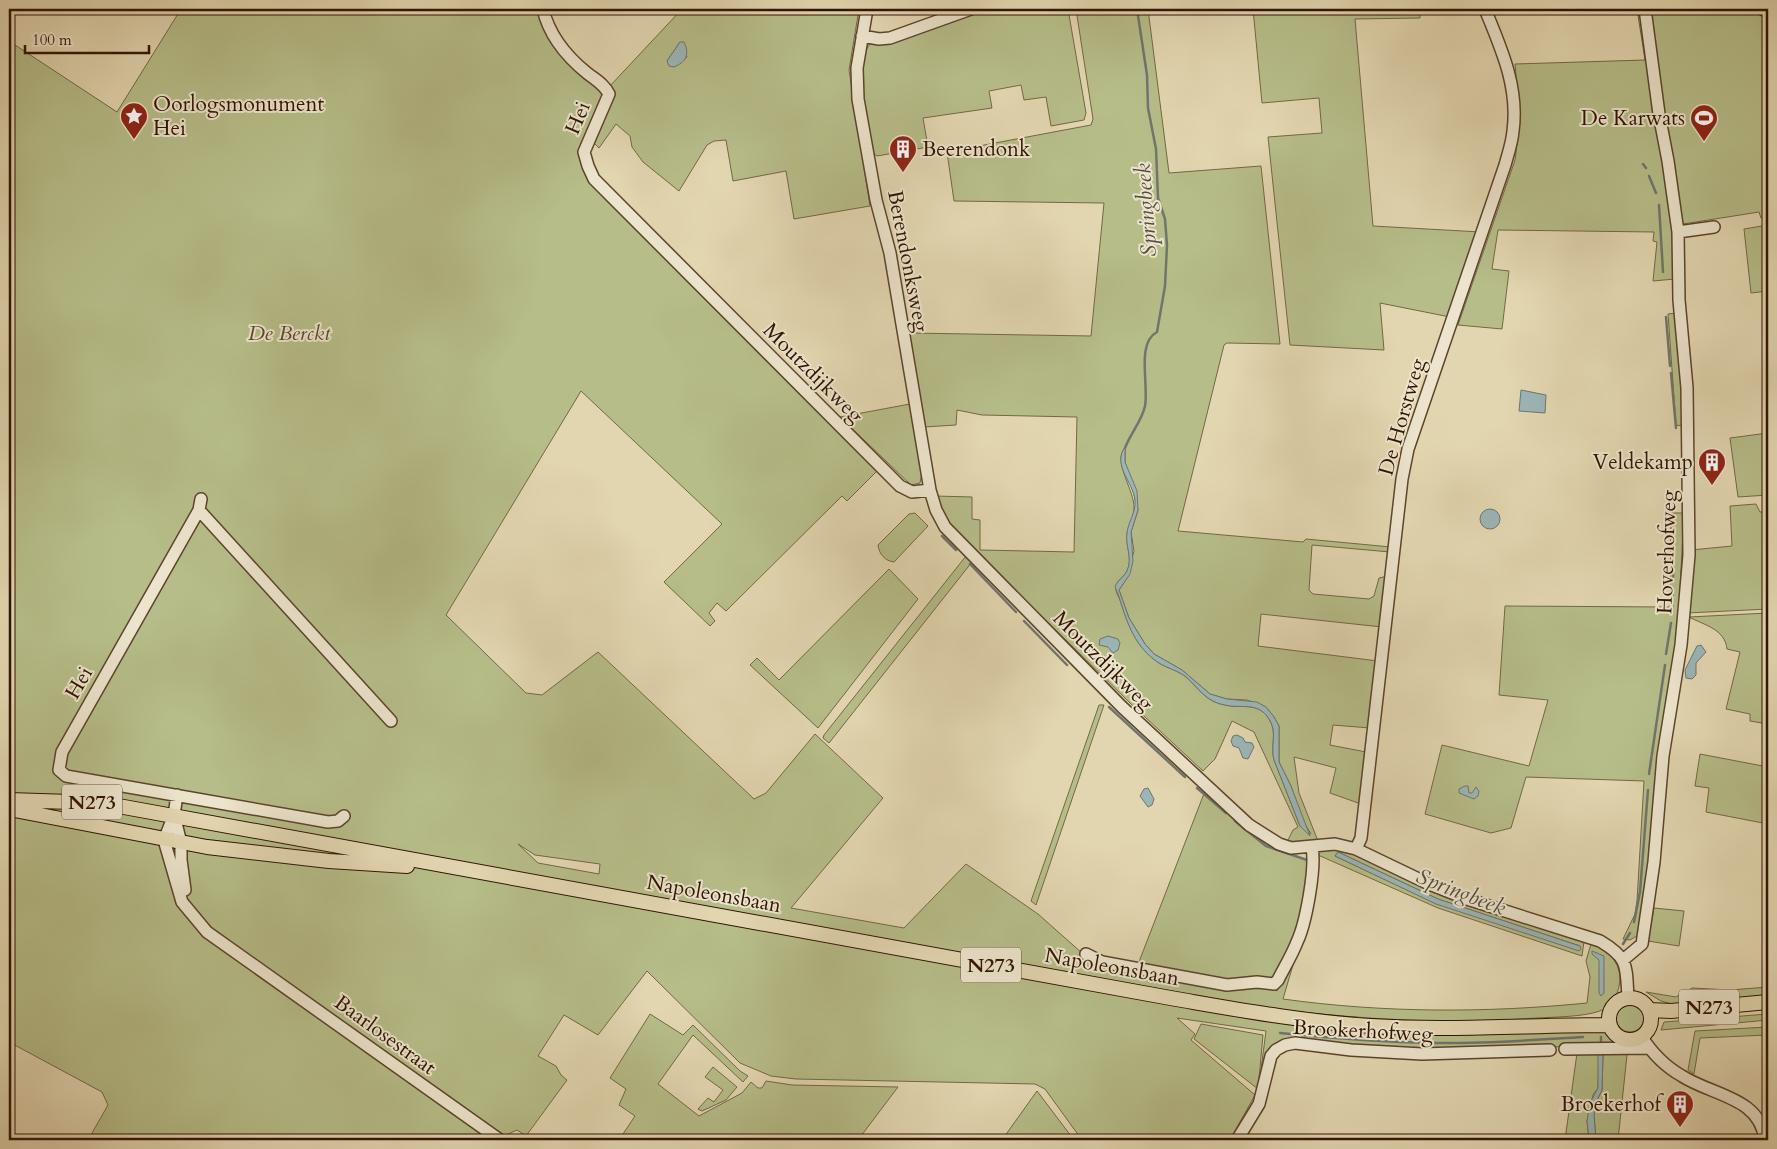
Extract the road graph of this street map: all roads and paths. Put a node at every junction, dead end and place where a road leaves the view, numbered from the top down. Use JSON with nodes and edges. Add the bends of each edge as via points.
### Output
{"nodes":[{"id":1,"x":542,"y":9,"type":"edge"},
{"id":2,"x":866,"y":9,"type":"edge"},
{"id":3,"x":972,"y":9,"type":"edge"},
{"id":4,"x":1485,"y":9,"type":"edge"},
{"id":5,"x":1645,"y":9,"type":"edge"},
{"id":6,"x":1762,"y":9,"type":"edge"},
{"id":7,"x":1768,"y":12,"type":"edge"},
{"id":8,"x":862,"y":36,"type":"junction"},
{"id":9,"x":1714,"y":227,"type":"dead end"},
{"id":10,"x":1678,"y":232,"type":"junction"},
{"id":11,"x":655,"y":241,"type":"joint"},
{"id":12,"x":930,"y":490,"type":"junction"},
{"id":13,"x":392,"y":721,"type":"dead end"},
{"id":14,"x":177,"y":795,"type":"junction"},
{"id":15,"x":9,"y":800,"type":"edge"},
{"id":16,"x":9,"y":809,"type":"edge"},
{"id":17,"x":174,"y":815,"type":"junction"},
{"id":18,"x":344,"y":816,"type":"dead end"},
{"id":19,"x":164,"y":840,"type":"junction"},
{"id":20,"x":181,"y":843,"type":"junction"},
{"id":21,"x":1312,"y":847,"type":"junction"},
{"id":22,"x":1356,"y":849,"type":"junction"},
{"id":23,"x":475,"y":871,"type":"junction"},
{"id":24,"x":190,"y":913,"type":"junction"},
{"id":25,"x":1086,"y":954,"type":"dead end"},
{"id":26,"x":1623,"y":960,"type":"junction"},
{"id":27,"x":1628,"y":998,"type":"junction"},
{"id":28,"x":1768,"y":1002,"type":"edge"},
{"id":29,"x":1649,"y":1010,"type":"junction"},
{"id":30,"x":1768,"y":1011,"type":"edge"},
{"id":31,"x":1609,"y":1020,"type":"junction"},
{"id":32,"x":1650,"y":1024,"type":"junction"},
{"id":33,"x":1645,"y":1042,"type":"junction"},
{"id":34,"x":1566,"y":1049,"type":"dead end"},
{"id":35,"x":1550,"y":1050,"type":"dead end"},
{"id":36,"x":1763,"y":1114,"type":"edge"},
{"id":37,"x":500,"y":1140,"type":"edge"},
{"id":38,"x":1237,"y":1140,"type":"edge"},
{"id":39,"x":1766,"y":1140,"type":"edge"}],
"edges":[{"from":1,"to":11,"type":"street","name":"Hei","via":[[554,37],[566,53],[609,94],[584,152],[594,179]]},
{"from":2,"to":8,"type":"street","name":"Berendonksweg"},
{"from":3,"to":8,"type":"street","via":[[890,38],[879,40]]},
{"from":4,"to":22,"type":"street","name":"De Horstweg","via":[[1506,61],[1513,91],[1513,131],[1506,165],[1408,449],[1360,838]]},
{"from":5,"to":10,"type":"street","name":"Hoverhofweg","via":[[1658,114]]},
{"from":6,"to":7,"type":"street"},
{"from":8,"to":12,"type":"street","name":"Berendonksweg","via":[[857,68],[858,99],[876,200],[890,253]]},
{"from":9,"to":10,"type":"street"},
{"from":10,"to":26,"type":"street","name":"Hoverhofweg","via":[[1687,388],[1689,555],[1681,645],[1663,756],[1654,862],[1642,944]]},
{"from":11,"to":12,"type":"street","name":"Moutzdijkweg","via":[[900,486],[912,492]]},
{"from":12,"to":21,"type":"street","name":"Moutzdijkweg","via":[[944,527],[1122,708],[1249,825],[1279,844],[1291,848]]},
{"from":13,"to":14,"type":"street","name":"Hei","via":[[200,505],[62,752],[58,770],[66,776]]},
{"from":14,"to":17,"type":"street"},
{"from":14,"to":18,"type":"street","name":"Hei","via":[[328,822],[338,821]]},
{"from":15,"to":17,"type":"main road","number":"N273","via":[[102,803]]},
{"from":16,"to":19,"type":"main road","number":"N273"},
{"from":17,"to":19,"type":"street"},
{"from":17,"to":20,"type":"street"},
{"from":17,"to":23,"type":"main road","name":"Napoleonsbaan","number":"N273"},
{"from":19,"to":20,"type":"main road","number":"N273"},
{"from":19,"to":24,"type":"street","name":"Baarlosestraat","via":[[182,902]]},
{"from":20,"to":23,"type":"main road","name":"Napoleonsbaan","number":"N273","via":[[312,859]]},
{"from":20,"to":24,"type":"street","via":[[183,879]]},
{"from":21,"to":22,"type":"street","name":"Moutzdijkweg","via":[[1335,844]]},
{"from":21,"to":25,"type":"street","via":[[1311,882],[1298,940],[1274,984],[1257,982],[1227,986],[1102,962]]},
{"from":22,"to":26,"type":"street","name":"Moutzdijkweg","via":[[1467,899],[1600,941],[1617,951]]},
{"from":23,"to":31,"type":"main road","name":"Napoleonsbaan","number":"N273","via":[[1268,1014],[1370,1026],[1444,1028]]},
{"from":24,"to":37,"type":"street","name":"Baarlosestraat","via":[[208,932]]},
{"from":26,"to":27,"type":"street"},
{"from":27,"to":29,"type":"main road","number":"N273","via":[[1640,1000]]},
{"from":27,"to":31,"type":"main road","via":[[1616,1003]]},
{"from":28,"to":29,"type":"main road","number":"N273"},
{"from":29,"to":32,"type":"main road","number":"N273"},
{"from":30,"to":32,"type":"main road","number":"N273"},
{"from":31,"to":33,"type":"main road","via":[[1613,1031],[1623,1039]]},
{"from":32,"to":33,"type":"main road","number":"N273"},
{"from":33,"to":34,"type":"street"},
{"from":33,"to":36,"type":"street","via":[[1663,1064],[1684,1078]]},
{"from":35,"to":38,"type":"street","name":"Brookerhofweg","via":[[1422,1054],[1295,1043],[1285,1045],[1271,1056],[1258,1104]]},
{"from":36,"to":39,"type":"street"}]}
